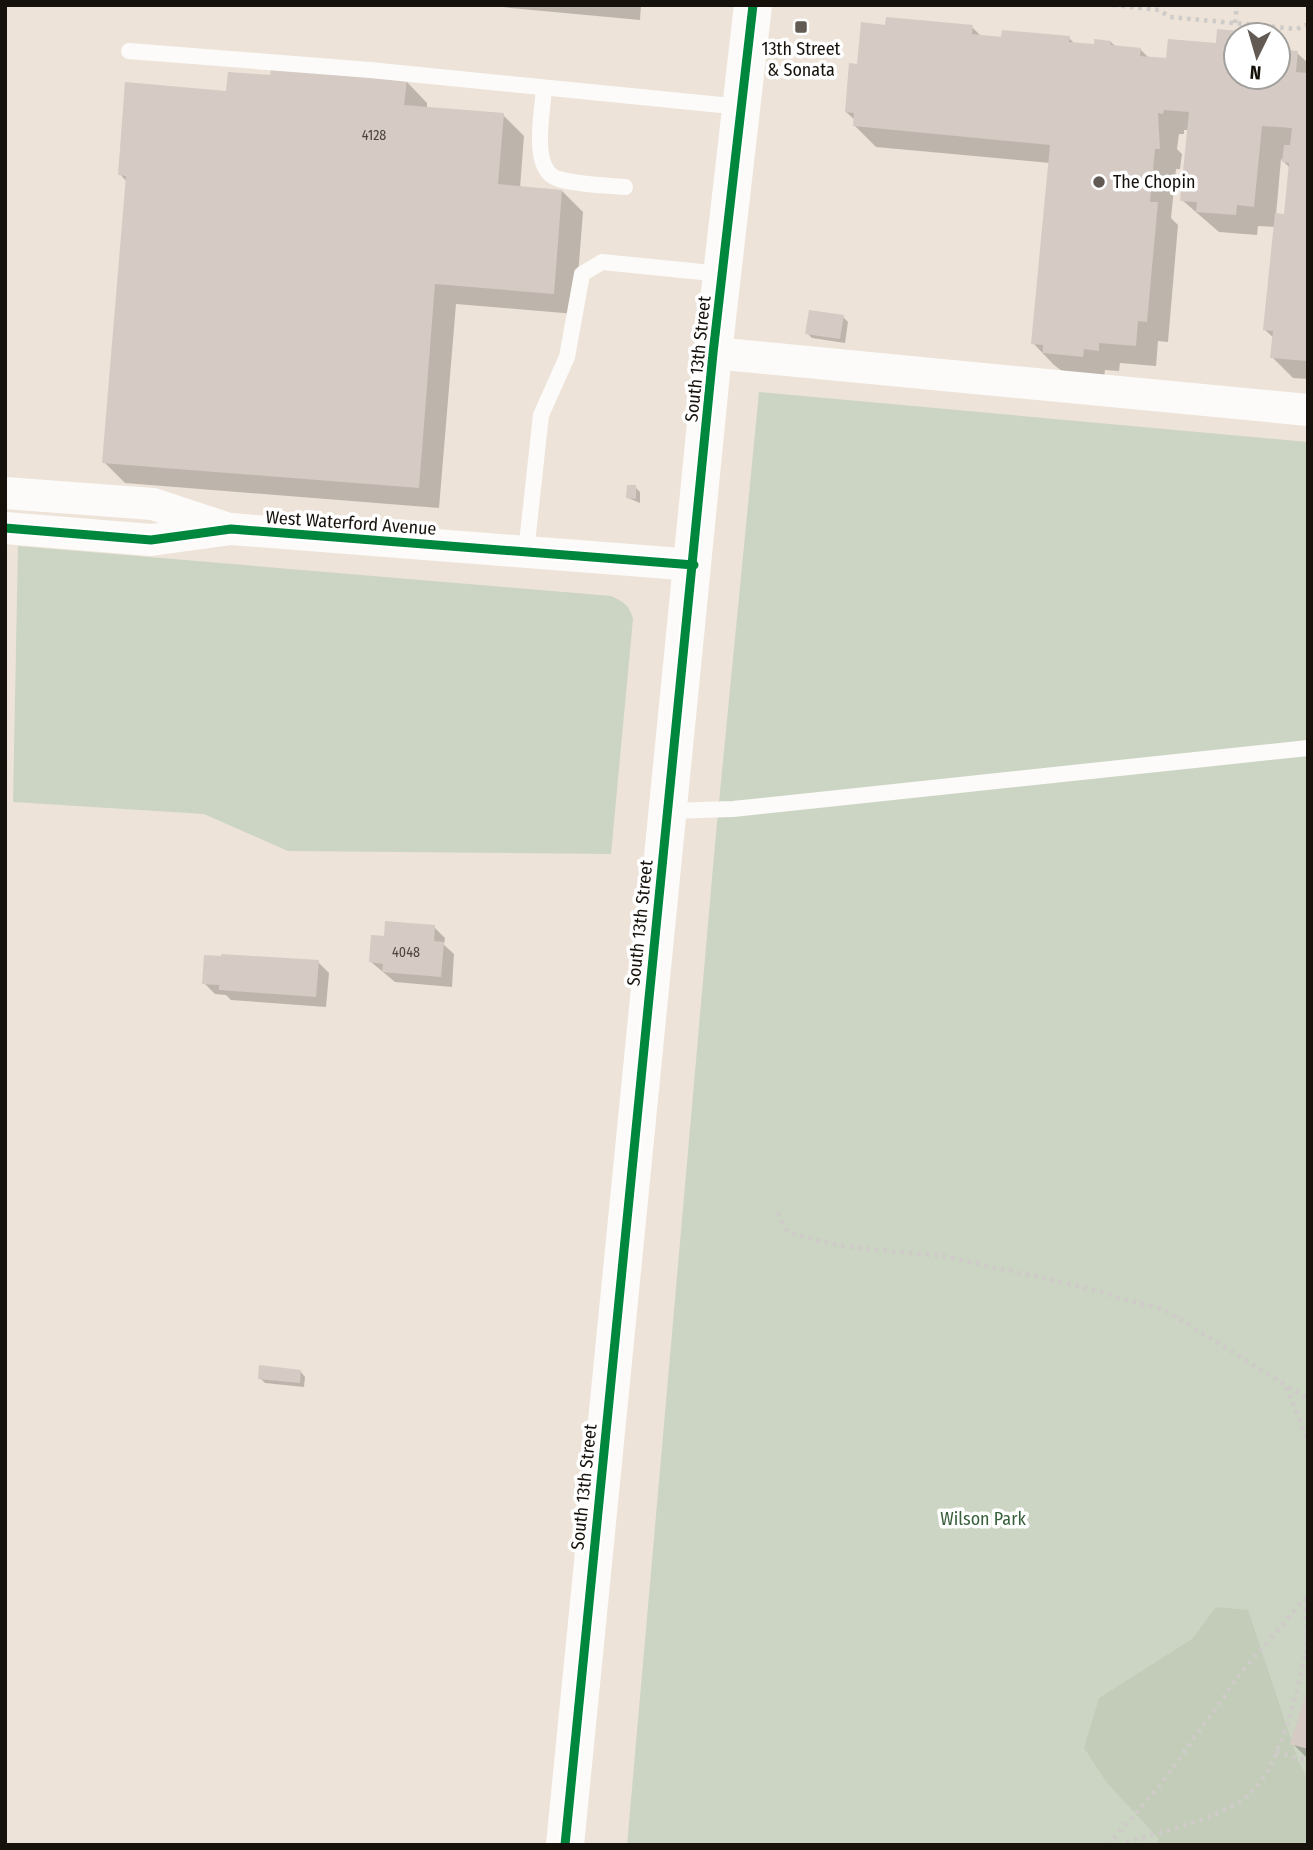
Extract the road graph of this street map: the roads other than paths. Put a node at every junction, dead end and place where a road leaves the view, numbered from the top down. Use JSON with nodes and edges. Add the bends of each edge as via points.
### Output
{"nodes":[{"id":1,"x":752,"y":5,"type":"edge"},
{"id":2,"x":129,"y":51,"type":"dead end"},
{"id":3,"x":544,"y":88,"type":"junction"},
{"id":4,"x":741,"y":107,"type":"junction"},
{"id":5,"x":625,"y":187,"type":"dead end"},
{"id":6,"x":722,"y":274,"type":"junction"},
{"id":7,"x":713,"y":353,"type":"junction"},
{"id":8,"x":1308,"y":410,"type":"edge"},
{"id":9,"x":5,"y":493,"type":"edge"},
{"id":10,"x":5,"y":528,"type":"edge"},
{"id":11,"x":231,"y":529,"type":"junction"},
{"id":12,"x":526,"y":552,"type":"junction"},
{"id":13,"x":694,"y":565,"type":"junction"},
{"id":14,"x":1308,"y":748,"type":"edge"},
{"id":15,"x":668,"y":811,"type":"junction"},
{"id":16,"x":565,"y":1845,"type":"edge"}],
"edges":[{"from":1,"to":4,"type":"street","name":"South 13th Street"},
{"from":2,"to":3,"type":"lane"},
{"from":3,"to":4,"type":"lane"},
{"from":3,"to":5,"type":"lane","via":[[540,155],[544,169],[556,179]]},
{"from":4,"to":6,"type":"street","name":"South 13th Street"},
{"from":6,"to":7,"type":"street","name":"South 13th Street"},
{"from":6,"to":12,"type":"lane","via":[[602,262],[582,274],[567,357],[541,415]]},
{"from":7,"to":8,"type":"street"},
{"from":7,"to":13,"type":"street","name":"South 13th Street"},
{"from":9,"to":11,"type":"street","name":"West Waterford Avenue","via":[[153,504]]},
{"from":10,"to":11,"type":"street","name":"West Waterford Avenue","via":[[151,540]]},
{"from":11,"to":12,"type":"street","name":"West Waterford Avenue"},
{"from":12,"to":13,"type":"street","name":"West Waterford Avenue"},
{"from":13,"to":15,"type":"street","name":"South 13th Street"},
{"from":14,"to":15,"type":"lane","via":[[733,809]]},
{"from":15,"to":16,"type":"street","name":"South 13th Street"}]}
